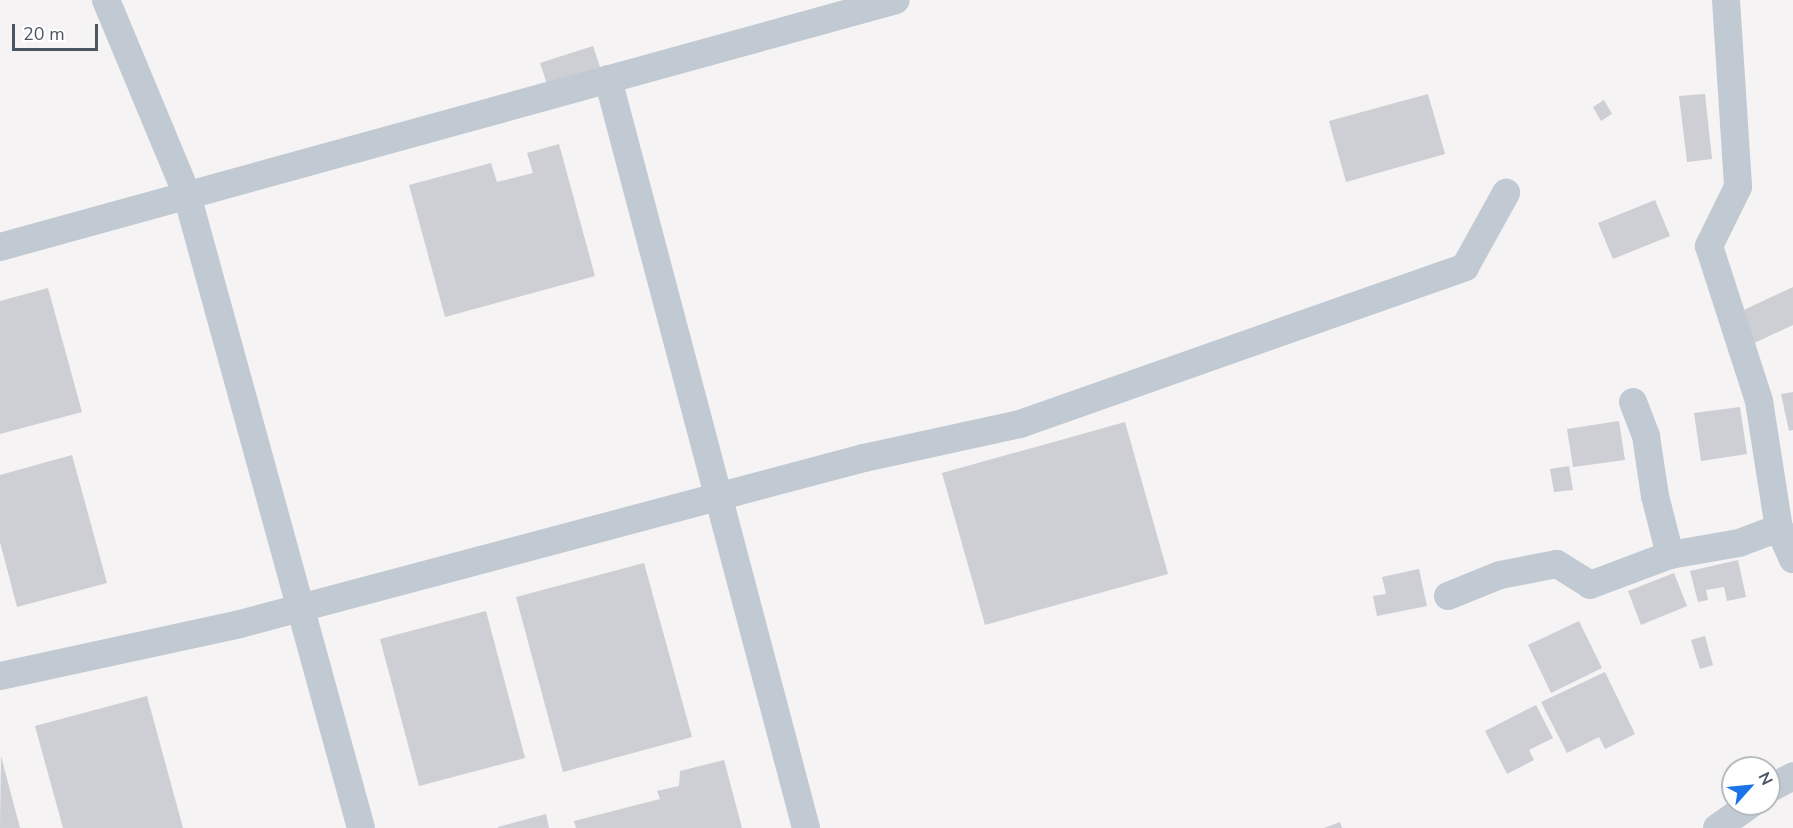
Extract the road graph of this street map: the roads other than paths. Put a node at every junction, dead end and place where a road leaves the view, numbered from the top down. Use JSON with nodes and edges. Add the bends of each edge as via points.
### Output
{"nodes":[{"id":1,"x":106,"y":0,"type":"edge"},
{"id":2,"x":896,"y":0,"type":"edge"},
{"id":3,"x":1726,"y":0,"type":"edge"},
{"id":4,"x":609,"y":79,"type":"junction"},
{"id":5,"x":1506,"y":193,"type":"dead end"},
{"id":6,"x":187,"y":195,"type":"junction"},
{"id":7,"x":0,"y":247,"type":"edge"},
{"id":8,"x":1633,"y":402,"type":"dead end"},
{"id":9,"x":719,"y":498,"type":"junction"},
{"id":10,"x":1779,"y":528,"type":"junction"},
{"id":11,"x":1670,"y":555,"type":"junction"},
{"id":12,"x":1793,"y":559,"type":"edge"},
{"id":13,"x":1448,"y":596,"type":"dead end"},
{"id":14,"x":300,"y":609,"type":"junction"},
{"id":15,"x":0,"y":676,"type":"edge"},
{"id":16,"x":1734,"y":816,"type":"edge"},
{"id":17,"x":361,"y":828,"type":"edge"},
{"id":18,"x":806,"y":828,"type":"edge"},
{"id":19,"x":1717,"y":828,"type":"edge"}],
"edges":[{"from":1,"to":6,"type":"street"},
{"from":2,"to":4,"type":"street"},
{"from":3,"to":10,"type":"street","via":[[1738,187],[1709,246],[1759,401]]},
{"from":4,"to":6,"type":"street"},
{"from":4,"to":9,"type":"street"},
{"from":5,"to":9,"type":"street","via":[[1465,267],[1020,424],[864,458]]},
{"from":6,"to":7,"type":"street"},
{"from":6,"to":14,"type":"street"},
{"from":8,"to":11,"type":"street","via":[[1646,436],[1654,496]]},
{"from":9,"to":14,"type":"street"},
{"from":9,"to":18,"type":"street"},
{"from":10,"to":11,"type":"street","via":[[1739,543]]},
{"from":10,"to":12,"type":"street"},
{"from":11,"to":13,"type":"street","via":[[1590,585],[1557,564],[1500,575]]},
{"from":14,"to":15,"type":"street"},
{"from":14,"to":17,"type":"street"},
{"from":16,"to":19,"type":"street"}]}
